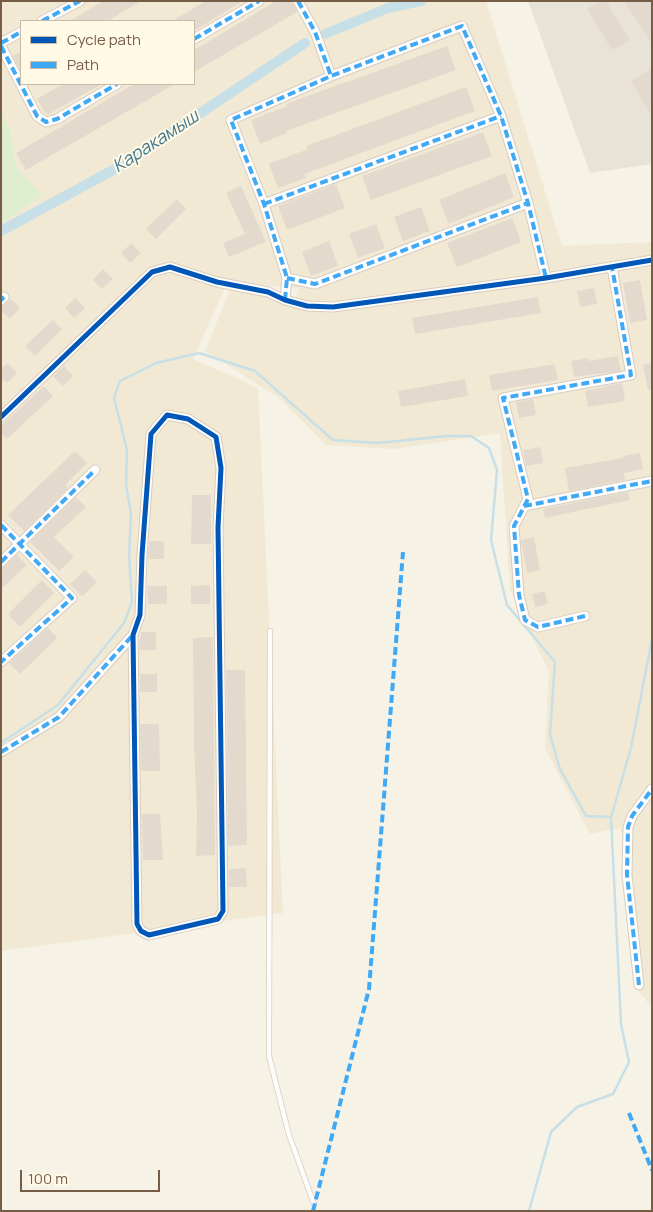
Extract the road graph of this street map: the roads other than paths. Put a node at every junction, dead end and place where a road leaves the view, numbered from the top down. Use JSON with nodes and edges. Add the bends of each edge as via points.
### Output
{"nodes":[{"id":1,"x":80,"y":1,"type":"edge"},
{"id":2,"x":259,"y":1,"type":"edge"},
{"id":3,"x":298,"y":1,"type":"edge"},
{"id":4,"x":44,"y":20,"type":"edge"},
{"id":5,"x":20,"y":33,"type":"edge"},
{"id":6,"x":195,"y":38,"type":"edge"},
{"id":7,"x":1,"y":44,"type":"edge"},
{"id":8,"x":332,"y":76,"type":"junction"},
{"id":9,"x":20,"y":82,"type":"edge"},
{"id":10,"x":22,"y":85,"type":"edge"},
{"id":11,"x":115,"y":85,"type":"edge"},
{"id":12,"x":501,"y":116,"type":"junction"},
{"id":13,"x":528,"y":202,"type":"junction"},
{"id":14,"x":264,"y":204,"type":"junction"},
{"id":15,"x":652,"y":260,"type":"edge"},
{"id":16,"x":612,"y":267,"type":"junction"},
{"id":17,"x":287,"y":278,"type":"junction"},
{"id":18,"x":546,"y":278,"type":"junction"},
{"id":19,"x":285,"y":300,"type":"junction"},
{"id":20,"x":1,"y":417,"type":"edge"},
{"id":21,"x":95,"y":470,"type":"dead end"},
{"id":22,"x":652,"y":481,"type":"edge"},
{"id":23,"x":524,"y":506,"type":"junction"},
{"id":24,"x":1,"y":525,"type":"edge"},
{"id":25,"x":20,"y":544,"type":"junction"},
{"id":26,"x":1,"y":562,"type":"edge"},
{"id":27,"x":585,"y":616,"type":"dead end"},
{"id":28,"x":270,"y":630,"type":"dead end"},
{"id":29,"x":133,"y":635,"type":"junction"},
{"id":30,"x":1,"y":662,"type":"edge"},
{"id":31,"x":1,"y":752,"type":"edge"},
{"id":32,"x":652,"y":789,"type":"edge"},
{"id":33,"x":639,"y":985,"type":"dead end"},
{"id":34,"x":314,"y":1204,"type":"dead end"}],
"edges":[{"from":1,"to":4,"type":"street"},
{"from":2,"to":6,"type":"street"},
{"from":3,"to":8,"type":"street","via":[[315,32]]},
{"from":5,"to":7,"type":"street"},
{"from":7,"to":9,"type":"street"},
{"from":8,"to":12,"type":"street","via":[[462,26]]},
{"from":8,"to":14,"type":"street","via":[[231,120]]},
{"from":10,"to":11,"type":"street","via":[[37,116],[46,122],[57,119]]},
{"from":12,"to":13,"type":"street"},
{"from":12,"to":14,"type":"street"},
{"from":13,"to":17,"type":"street","via":[[315,284]]},
{"from":13,"to":18,"type":"street"},
{"from":14,"to":17,"type":"street"},
{"from":15,"to":16,"type":"street"},
{"from":16,"to":18,"type":"street"},
{"from":16,"to":23,"type":"street","via":[[631,375],[504,398],[528,499]]},
{"from":17,"to":19,"type":"street"},
{"from":18,"to":19,"type":"street","via":[[333,307],[307,306]]},
{"from":19,"to":20,"type":"street","via":[[268,292],[217,282],[170,267],[152,272]]},
{"from":21,"to":25,"type":"street"},
{"from":22,"to":23,"type":"street"},
{"from":23,"to":27,"type":"street","via":[[514,526],[519,595],[525,620],[538,627]]},
{"from":24,"to":25,"type":"street"},
{"from":25,"to":26,"type":"street"},
{"from":25,"to":30,"type":"street","via":[[72,598]]},
{"from":28,"to":34,"type":"lane","via":[[269,1056],[289,1135]]},
{"from":29,"to":29,"type":"street","via":[[140,615],[151,434],[167,415],[188,419],[216,438],[220,468],[223,910],[218,919],[149,935],[137,924]]},
{"from":29,"to":31,"type":"street","via":[[59,717]]},
{"from":32,"to":33,"type":"street","via":[[628,827],[627,875]]}]}
